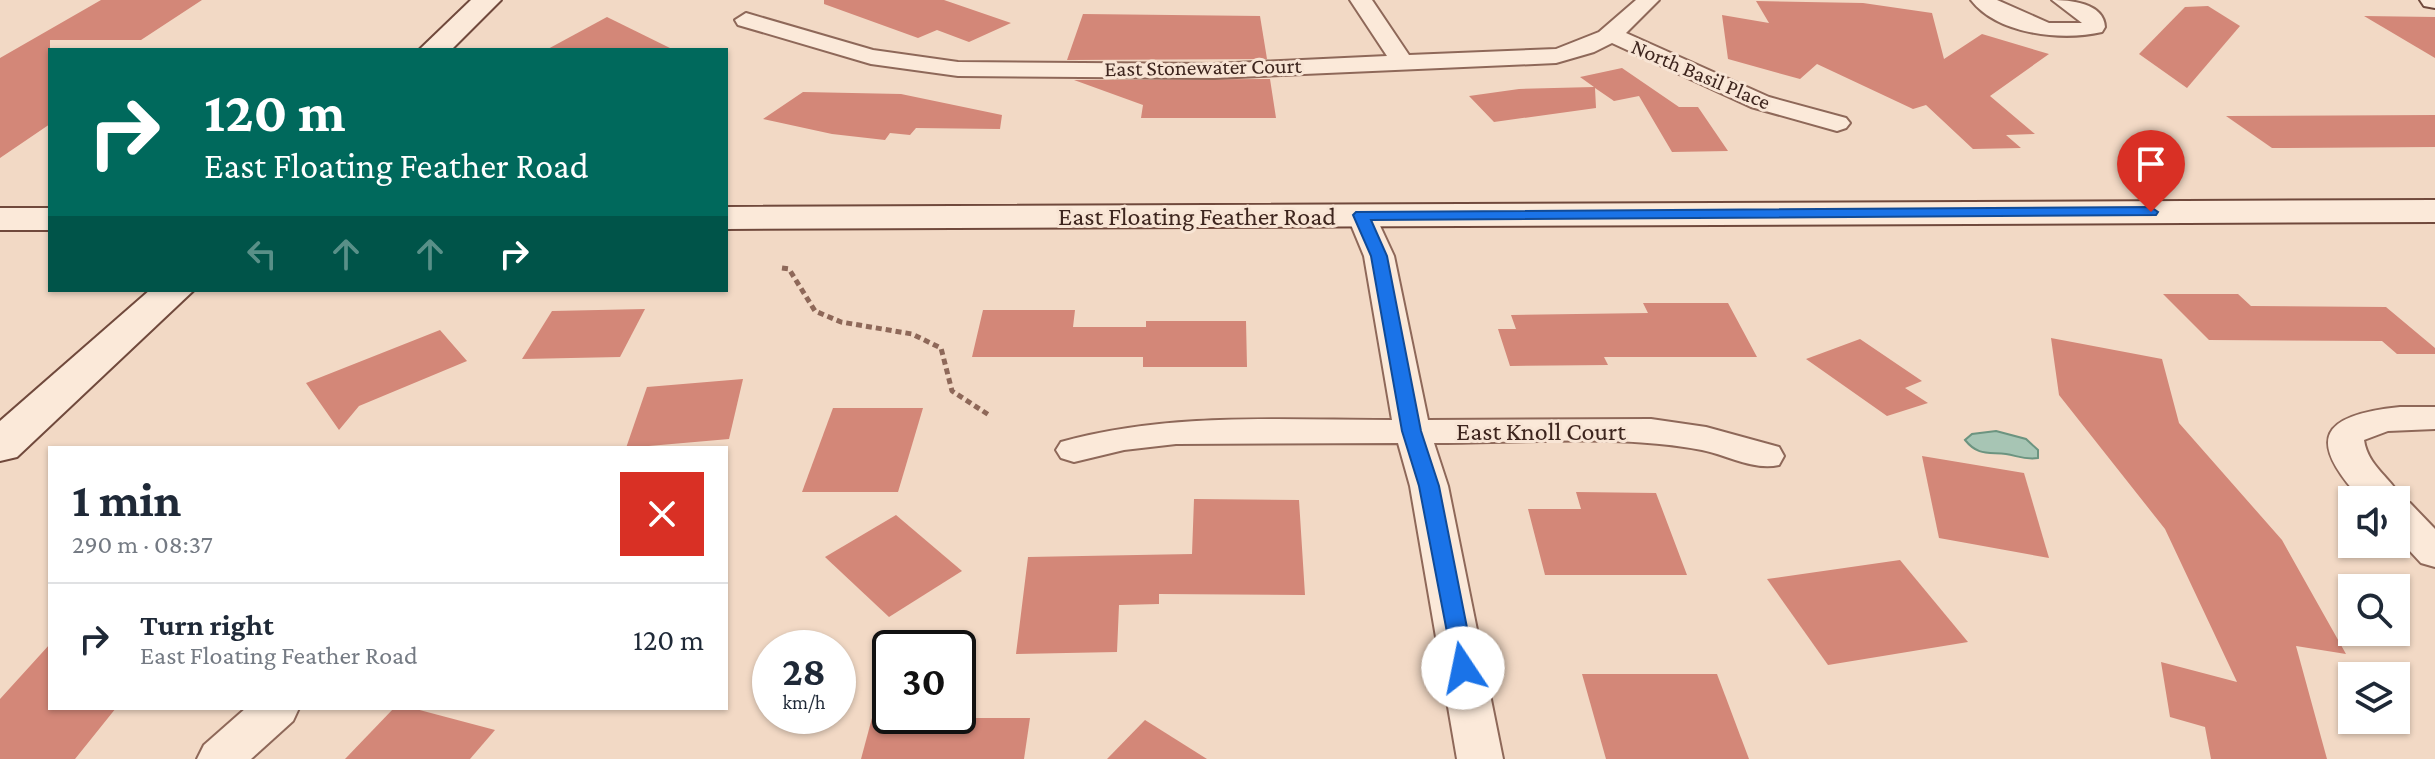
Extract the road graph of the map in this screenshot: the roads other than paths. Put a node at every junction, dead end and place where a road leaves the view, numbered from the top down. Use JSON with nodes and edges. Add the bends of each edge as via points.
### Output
{"nodes":[{"id":1,"x":487,"y":0,"type":"edge"},
{"id":2,"x":1361,"y":0,"type":"edge"},
{"id":3,"x":1648,"y":0,"type":"edge"},
{"id":4,"x":1982,"y":0,"type":"edge"},
{"id":5,"x":2063,"y":0,"type":"edge"},
{"id":6,"x":746,"y":20,"type":"dead end"},
{"id":7,"x":1612,"y":35,"type":"junction"},
{"id":8,"x":436,"y":48,"type":"edge"},
{"id":9,"x":1402,"y":62,"type":"junction"},
{"id":10,"x":1837,"y":123,"type":"dead end"},
{"id":11,"x":2435,"y":211,"type":"edge"},
{"id":12,"x":1361,"y":215,"type":"junction"},
{"id":13,"x":728,"y":218,"type":"edge"},
{"id":14,"x":0,"y":219,"type":"edge"},
{"id":15,"x":48,"y":219,"type":"edge"},
{"id":16,"x":172,"y":292,"type":"edge"},
{"id":17,"x":2435,"y":418,"type":"edge"},
{"id":18,"x":1412,"y":431,"type":"junction"},
{"id":19,"x":0,"y":446,"type":"edge"},
{"id":20,"x":1074,"y":450,"type":"dead end"},
{"id":21,"x":1766,"y":456,"type":"dead end"},
{"id":22,"x":2371,"y":486,"type":"edge"},
{"id":23,"x":2410,"y":527,"type":"edge"},
{"id":24,"x":2435,"y":553,"type":"edge"},
{"id":25,"x":275,"y":710,"type":"edge"},
{"id":26,"x":220,"y":759,"type":"edge"},
{"id":27,"x":1480,"y":759,"type":"edge"}],
"edges":[{"from":1,"to":8,"type":"main road"},
{"from":2,"to":9,"type":"street"},
{"from":3,"to":7,"type":"street","name":"East Stonewater Court"},
{"from":4,"to":5,"type":"street","via":[[2035,28],[2078,32],[2094,27],[2086,13]]},
{"from":6,"to":9,"type":"street","name":"East Stonewater Court","via":[[871,57],[958,69],[1214,71]]},
{"from":7,"to":9,"type":"street","name":"East Stonewater Court","via":[[1556,56]]},
{"from":7,"to":10,"type":"street","name":"North Basil Place","via":[[1760,102]]},
{"from":11,"to":12,"type":"main road","name":"East Floating Feather Road"},
{"from":12,"to":13,"type":"main road","name":"East Floating Feather Road"},
{"from":12,"to":18,"type":"street","via":[[1379,256]]},
{"from":14,"to":15,"type":"main road"},
{"from":16,"to":19,"type":"main road"},
{"from":17,"to":22,"type":"street","via":[[2388,418],[2345,435],[2346,453]]},
{"from":18,"to":20,"type":"street","name":"East Knoll Court","via":[[1176,432]]},
{"from":18,"to":21,"type":"street","name":"East Knoll Court","via":[[1651,431]]},
{"from":18,"to":27,"type":"street","via":[[1429,486]]},
{"from":23,"to":24,"type":"street"},
{"from":25,"to":26,"type":"street"}]}
